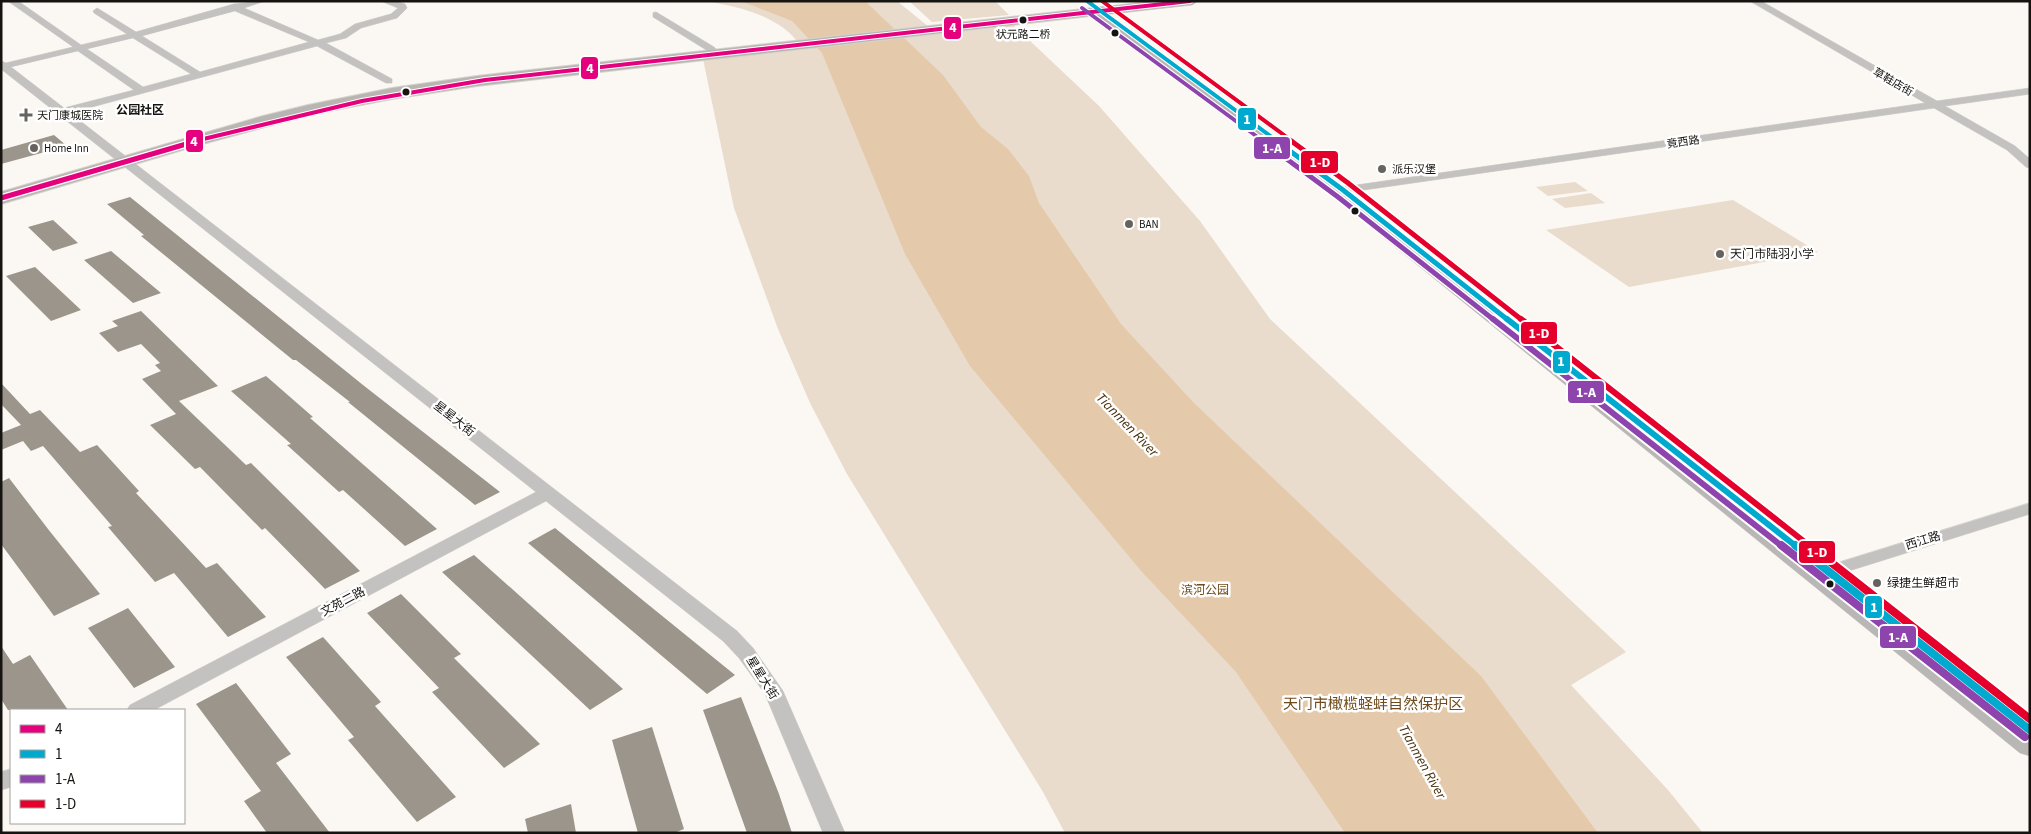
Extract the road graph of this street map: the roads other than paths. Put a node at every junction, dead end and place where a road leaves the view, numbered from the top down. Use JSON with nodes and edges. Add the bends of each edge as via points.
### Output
{"nodes":[{"id":1,"x":12,"y":1,"type":"edge"},
{"id":2,"x":221,"y":1,"type":"edge"},
{"id":3,"x":261,"y":1,"type":"edge"},
{"id":4,"x":385,"y":1,"type":"edge"},
{"id":5,"x":1168,"y":1,"type":"edge"},
{"id":6,"x":1192,"y":1,"type":"edge"},
{"id":7,"x":1754,"y":1,"type":"edge"},
{"id":8,"x":1093,"y":7,"type":"edge"},
{"id":9,"x":236,"y":8,"type":"junction"},
{"id":10,"x":97,"y":11,"type":"dead end"},
{"id":11,"x":656,"y":15,"type":"dead end"},
{"id":12,"x":134,"y":35,"type":"junction"},
{"id":13,"x":318,"y":43,"type":"junction"},
{"id":14,"x":80,"y":48,"type":"junction"},
{"id":15,"x":701,"y":52,"type":"junction"},
{"id":16,"x":3,"y":65,"type":"edge"},
{"id":17,"x":199,"y":75,"type":"junction"},
{"id":18,"x":389,"y":81,"type":"junction"},
{"id":19,"x":142,"y":91,"type":"junction"},
{"id":20,"x":2030,"y":91,"type":"edge"},
{"id":21,"x":1934,"y":106,"type":"junction"},
{"id":22,"x":314,"y":107,"type":"junction"},
{"id":23,"x":283,"y":110,"type":"junction"},
{"id":24,"x":62,"y":112,"type":"junction"},
{"id":25,"x":216,"y":135,"type":"junction"},
{"id":26,"x":238,"y":136,"type":"junction"},
{"id":27,"x":122,"y":159,"type":"junction"},
{"id":28,"x":2030,"y":165,"type":"edge"},
{"id":29,"x":1,"y":183,"type":"edge"},
{"id":30,"x":1,"y":190,"type":"edge"},
{"id":31,"x":1339,"y":190,"type":"junction"},
{"id":32,"x":1,"y":198,"type":"edge"},
{"id":33,"x":1,"y":207,"type":"edge"},
{"id":34,"x":548,"y":493,"type":"junction"},
{"id":35,"x":2030,"y":508,"type":"edge"},
{"id":36,"x":1822,"y":573,"type":"junction"},
{"id":37,"x":139,"y":709,"type":"edge"},
{"id":38,"x":2030,"y":730,"type":"edge"},
{"id":39,"x":2030,"y":745,"type":"edge"},
{"id":40,"x":834,"y":833,"type":"edge"}],
"edges":[{"from":1,"to":14,"type":"street"},
{"from":2,"to":9,"type":"street"},
{"from":3,"to":9,"type":"street"},
{"from":4,"to":13,"type":"street","via":[[403,8],[394,16],[358,26],[348,34]]},
{"from":5,"to":8,"type":"main road"},
{"from":6,"to":8,"type":"main road"},
{"from":7,"to":21,"type":"street","name":"草鞋店街"},
{"from":8,"to":15,"type":"highway"},
{"from":8,"to":31,"type":"main road"},
{"from":9,"to":12,"type":"street"},
{"from":9,"to":13,"type":"street"},
{"from":10,"to":12,"type":"street"},
{"from":11,"to":15,"type":"street"},
{"from":12,"to":14,"type":"street"},
{"from":12,"to":17,"type":"street"},
{"from":13,"to":17,"type":"street"},
{"from":13,"to":18,"type":"street"},
{"from":14,"to":16,"type":"street"},
{"from":14,"to":19,"type":"street"},
{"from":15,"to":18,"type":"highway","via":[[633,52]]},
{"from":15,"to":22,"type":"highway","via":[[637,69]]},
{"from":15,"to":23,"type":"highway","via":[[424,81]]},
{"from":16,"to":24,"type":"street","name":"星星大街"},
{"from":17,"to":19,"type":"street"},
{"from":18,"to":22,"type":"highway"},
{"from":19,"to":24,"type":"street"},
{"from":20,"to":21,"type":"street","name":"竟西路"},
{"from":21,"to":28,"type":"street","name":"草鞋店街","via":[[2011,148]]},
{"from":21,"to":31,"type":"street","name":"竟西路"},
{"from":22,"to":23,"type":"highway"},
{"from":22,"to":25,"type":"highway"},
{"from":22,"to":26,"type":"highway"},
{"from":22,"to":27,"type":"highway"},
{"from":23,"to":27,"type":"highway"},
{"from":24,"to":27,"type":"street","name":"星星大街"},
{"from":25,"to":26,"type":"highway"},
{"from":25,"to":27,"type":"highway"},
{"from":26,"to":27,"type":"highway"},
{"from":27,"to":29,"type":"highway"},
{"from":27,"to":30,"type":"highway"},
{"from":27,"to":32,"type":"highway"},
{"from":27,"to":33,"type":"highway"},
{"from":27,"to":34,"type":"street","name":"星星大街"},
{"from":31,"to":36,"type":"main road"},
{"from":34,"to":37,"type":"street","name":"文苑二路"},
{"from":34,"to":40,"type":"street","name":"星星大街","via":[[730,636],[746,653],[773,691]]},
{"from":35,"to":36,"type":"street","name":"西江路"},
{"from":36,"to":38,"type":"main road"},
{"from":36,"to":39,"type":"main road"}]}
